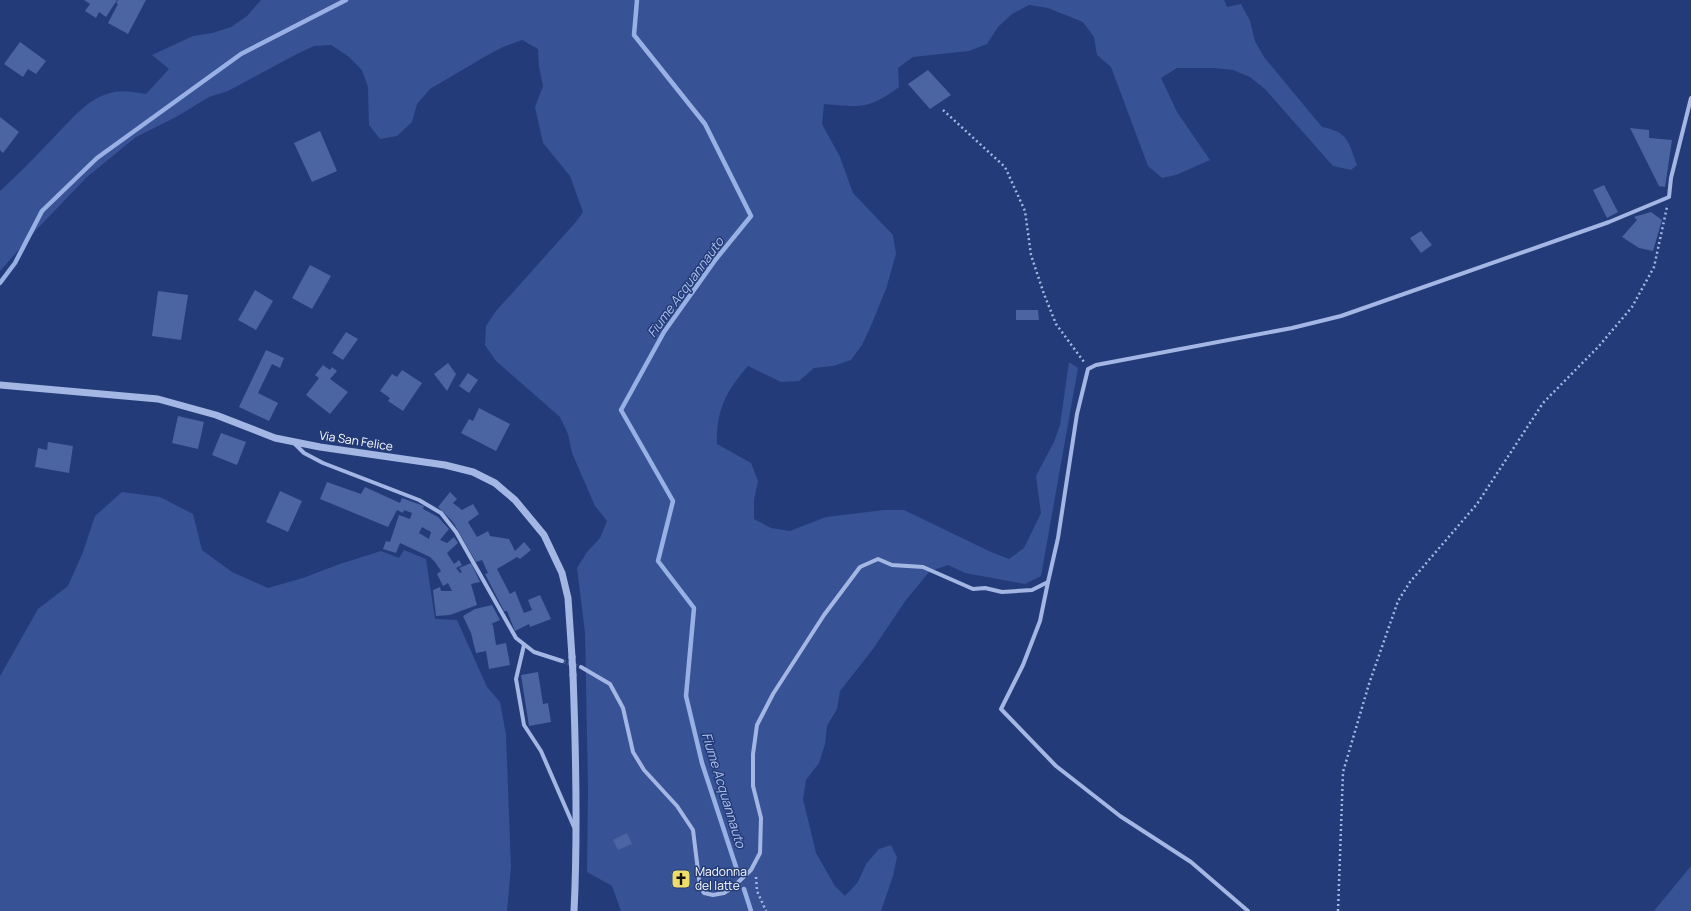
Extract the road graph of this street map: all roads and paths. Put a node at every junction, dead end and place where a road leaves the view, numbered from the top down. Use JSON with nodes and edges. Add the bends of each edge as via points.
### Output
{"nodes":[{"id":1,"x":1691,"y":98,"type":"edge"},
{"id":2,"x":944,"y":110,"type":"dead end"},
{"id":3,"x":1669,"y":197,"type":"junction"},
{"id":4,"x":1088,"y":369,"type":"junction"},
{"id":5,"x":0,"y":385,"type":"edge"},
{"id":6,"x":292,"y":441,"type":"junction"},
{"id":7,"x":1048,"y":582,"type":"junction"},
{"id":8,"x":524,"y":645,"type":"junction"},
{"id":9,"x":562,"y":661,"type":"tunnel mouth"},
{"id":10,"x":581,"y":668,"type":"tunnel mouth"},
{"id":11,"x":576,"y":830,"type":"junction"},
{"id":12,"x":751,"y":870,"type":"junction"},
{"id":13,"x":574,"y":911,"type":"edge"},
{"id":14,"x":766,"y":911,"type":"edge"},
{"id":15,"x":1248,"y":911,"type":"edge"},
{"id":16,"x":1338,"y":911,"type":"edge"}],
"edges":[{"from":1,"to":3,"type":"street","via":[[1671,178]]},
{"from":2,"to":4,"type":"path","via":[[1005,167],[1025,211],[1031,255],[1051,312],[1056,324]]},
{"from":3,"to":4,"type":"street","via":[[1609,222],[1341,316],[1292,328],[1096,365]]},
{"from":3,"to":16,"type":"path","via":[[1654,267],[1632,307],[1599,346],[1543,403],[1477,504],[1410,582],[1398,601],[1369,684],[1343,772]]},
{"from":4,"to":7,"type":"street","via":[[1077,414],[1058,538]]},
{"from":5,"to":6,"type":"street","name":"Via San Felice","via":[[158,399],[216,415],[274,438]]},
{"from":6,"to":8,"type":"street","via":[[304,453],[323,463],[419,500],[441,513],[460,538],[516,638]]},
{"from":6,"to":11,"type":"street","name":"Via San Felice","bridge":true,"via":[[473,472],[495,483],[515,500],[544,535],[562,572],[568,598],[573,675]]},
{"from":7,"to":12,"type":"street","via":[[1032,590],[1002,592],[985,588],[973,589],[923,566],[892,565],[878,560],[860,566],[773,694],[757,725],[753,754],[753,786],[761,818],[760,853]]},
{"from":7,"to":15,"type":"street","via":[[1040,621],[1023,666],[1002,709],[1056,766],[1120,816],[1191,862]]},
{"from":8,"to":9,"type":"street","via":[[534,652]]},
{"from":8,"to":11,"type":"street","via":[[516,679],[524,725],[541,751]]},
{"from":10,"to":12,"type":"street","via":[[610,684],[623,708],[633,752],[644,770],[677,806],[693,830],[700,887],[704,893],[724,893]]},
{"from":11,"to":13,"type":"street","name":"Via San Felice"},
{"from":12,"to":14,"type":"path","via":[[756,876],[757,891]]}]}
